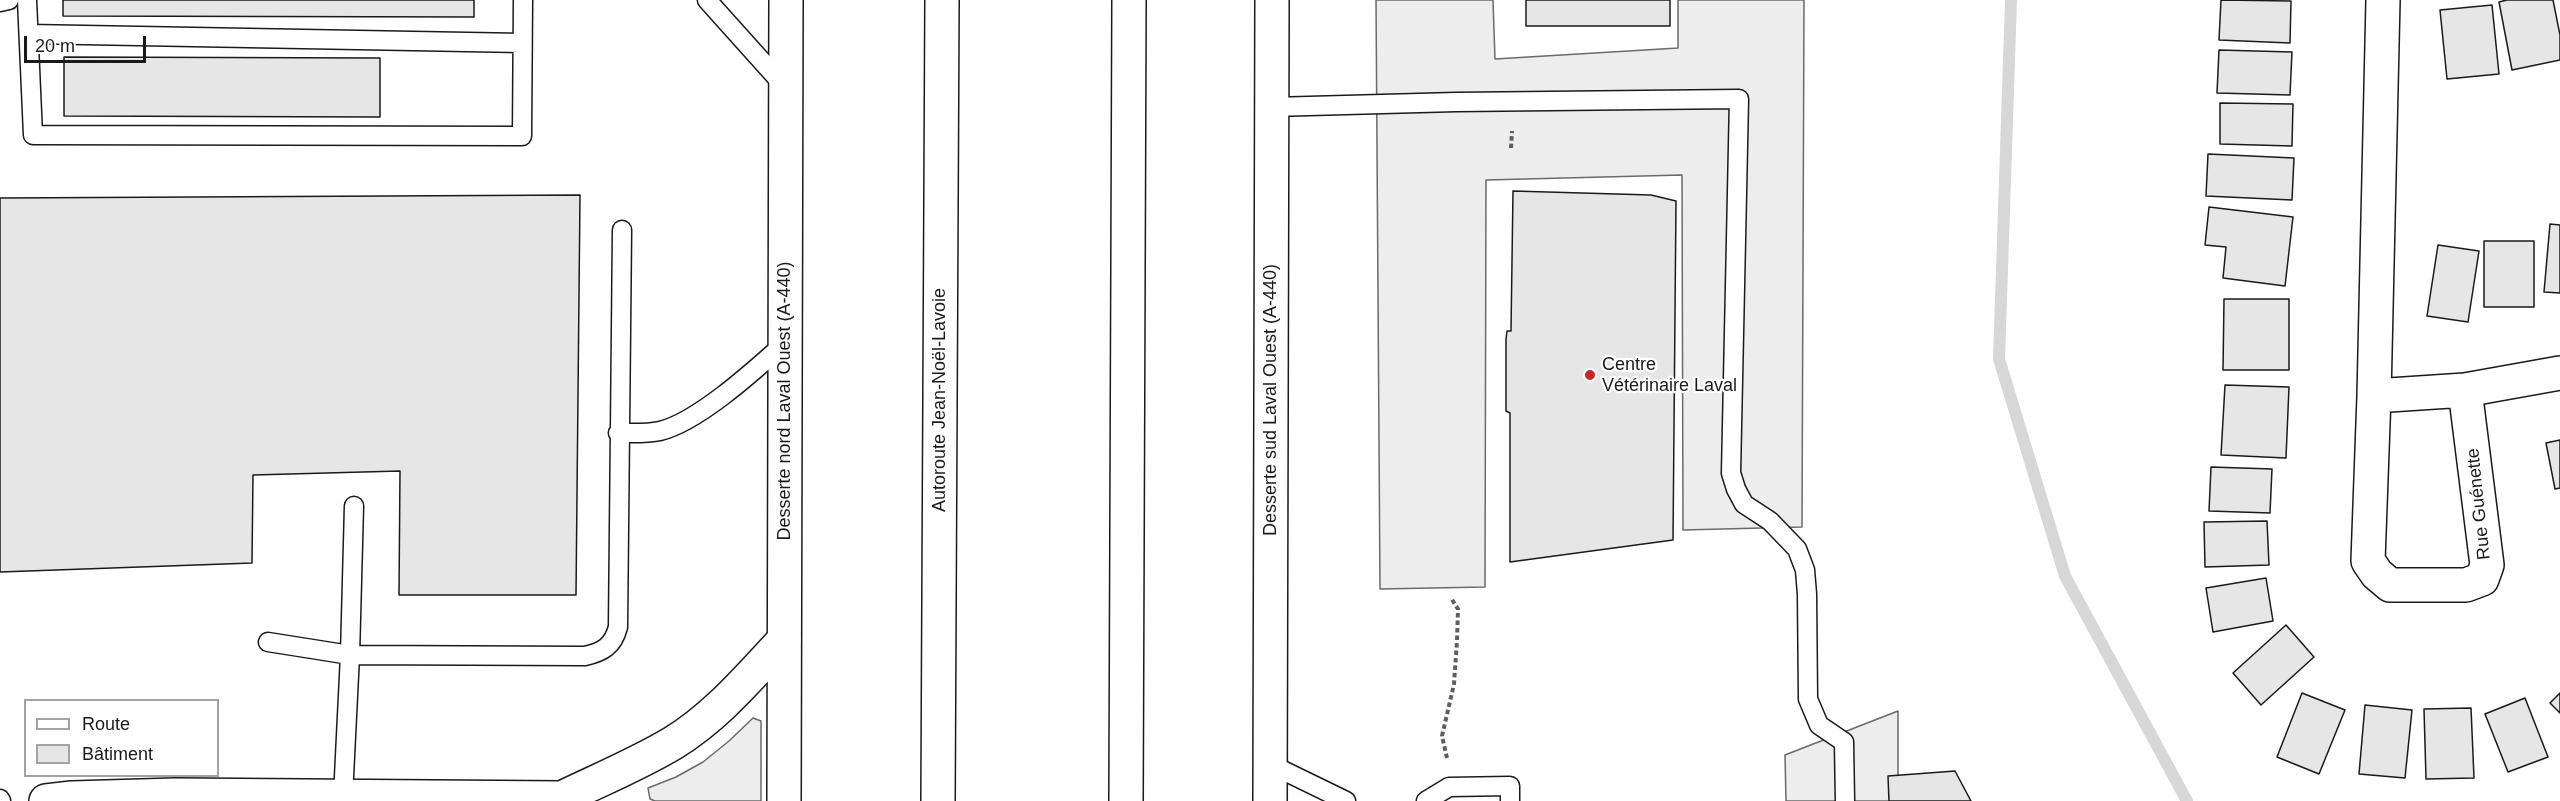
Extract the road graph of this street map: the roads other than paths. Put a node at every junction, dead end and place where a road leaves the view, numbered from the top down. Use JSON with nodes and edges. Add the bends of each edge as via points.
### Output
{"nodes":[{"id":1,"x":9,"y":0,"type":"edge"},
{"id":2,"x":27,"y":0,"type":"edge"},
{"id":3,"x":523,"y":0,"type":"edge"},
{"id":4,"x":707,"y":0,"type":"edge"},
{"id":5,"x":786,"y":0,"type":"edge"},
{"id":6,"x":942,"y":0,"type":"edge"},
{"id":7,"x":1129,"y":0,"type":"edge"},
{"id":8,"x":1272,"y":0,"type":"edge"},
{"id":9,"x":2383,"y":0,"type":"edge"},
{"id":10,"x":0,"y":2,"type":"edge"},
{"id":11,"x":29,"y":34,"type":"junction"},
{"id":12,"x":522,"y":43,"type":"junction"},
{"id":13,"x":786,"y":89,"type":"junction"},
{"id":14,"x":1272,"y":107,"type":"junction"},
{"id":15,"x":622,"y":230,"type":"dead end"},
{"id":16,"x":785,"y":343,"type":"junction"},
{"id":17,"x":2560,"y":373,"type":"edge"},
{"id":18,"x":2465,"y":390,"type":"junction"},
{"id":19,"x":2374,"y":396,"type":"junction"},
{"id":20,"x":618,"y":433,"type":"junction"},
{"id":21,"x":354,"y":506,"type":"dead end"},
{"id":22,"x":784,"y":640,"type":"junction"},
{"id":23,"x":268,"y":642,"type":"dead end"},
{"id":24,"x":350,"y":655,"type":"junction"},
{"id":25,"x":1270,"y":764,"type":"junction"},
{"id":26,"x":361,"y":799,"type":"edge"},
{"id":27,"x":566,"y":800,"type":"edge"},
{"id":28,"x":46,"y":801,"type":"edge"},
{"id":29,"x":784,"y":801,"type":"edge"},
{"id":30,"x":938,"y":801,"type":"edge"},
{"id":31,"x":1126,"y":801,"type":"edge"},
{"id":32,"x":1270,"y":801,"type":"edge"},
{"id":33,"x":1346,"y":801,"type":"edge"},
{"id":34,"x":1426,"y":801,"type":"edge"},
{"id":35,"x":1510,"y":801,"type":"edge"},
{"id":36,"x":1845,"y":801,"type":"edge"}],
"edges":[{"from":1,"to":10,"type":"lane"},
{"from":2,"to":11,"type":"lane"},
{"from":3,"to":12,"type":"lane"},
{"from":4,"to":13,"type":"lane"},
{"from":5,"to":13,"type":"main road","name":"Desserte nord Laval Ouest (A-440)"},
{"from":6,"to":30,"type":"main road","name":"Autoroute Jean-Noël-Lavoie"},
{"from":7,"to":31,"type":"main road"},
{"from":8,"to":14,"type":"main road","name":"Desserte sud Laval Ouest (A-440)"},
{"from":9,"to":19,"type":"main road","name":"Rue Guénette"},
{"from":11,"to":12,"type":"lane"},
{"from":11,"to":12,"type":"lane","via":[[33,135],[522,136]]},
{"from":13,"to":16,"type":"main road","name":"Desserte nord Laval Ouest (A-440)"},
{"from":14,"to":25,"type":"main road","name":"Desserte sud Laval Ouest (A-440)"},
{"from":14,"to":36,"type":"lane","via":[[1738,99],[1731,473],[1744,504],[1770,521],[1797,549],[1807,594],[1808,699],[1820,725],[1844,742]]},
{"from":15,"to":20,"type":"lane"},
{"from":16,"to":20,"type":"lane","via":[[743,380],[676,424],[662,430]]},
{"from":16,"to":22,"type":"main road","name":"Desserte nord Laval Ouest (A-440)"},
{"from":17,"to":18,"type":"main road"},
{"from":18,"to":19,"type":"main road"},
{"from":18,"to":19,"type":"main road","name":"Rue Guénette","via":[[2487,565],[2482,579],[2466,585],[2390,585],[2368,561]]},
{"from":20,"to":24,"type":"lane","via":[[618,627],[609,647],[585,657]]},
{"from":21,"to":24,"type":"lane"},
{"from":22,"to":27,"type":"main road","via":[[727,701],[691,730]]},
{"from":22,"to":29,"type":"main road","name":"Desserte nord Laval Ouest (A-440)"},
{"from":23,"to":24,"type":"lane"},
{"from":24,"to":26,"type":"lane"},
{"from":25,"to":32,"type":"main road","name":"Desserte sud Laval Ouest (A-440)"},
{"from":25,"to":33,"type":"lane"},
{"from":26,"to":27,"type":"main road"},
{"from":26,"to":28,"type":"main road","via":[[175,795]]},
{"from":34,"to":35,"type":"lane","via":[[1449,787],[1510,786]]}]}
